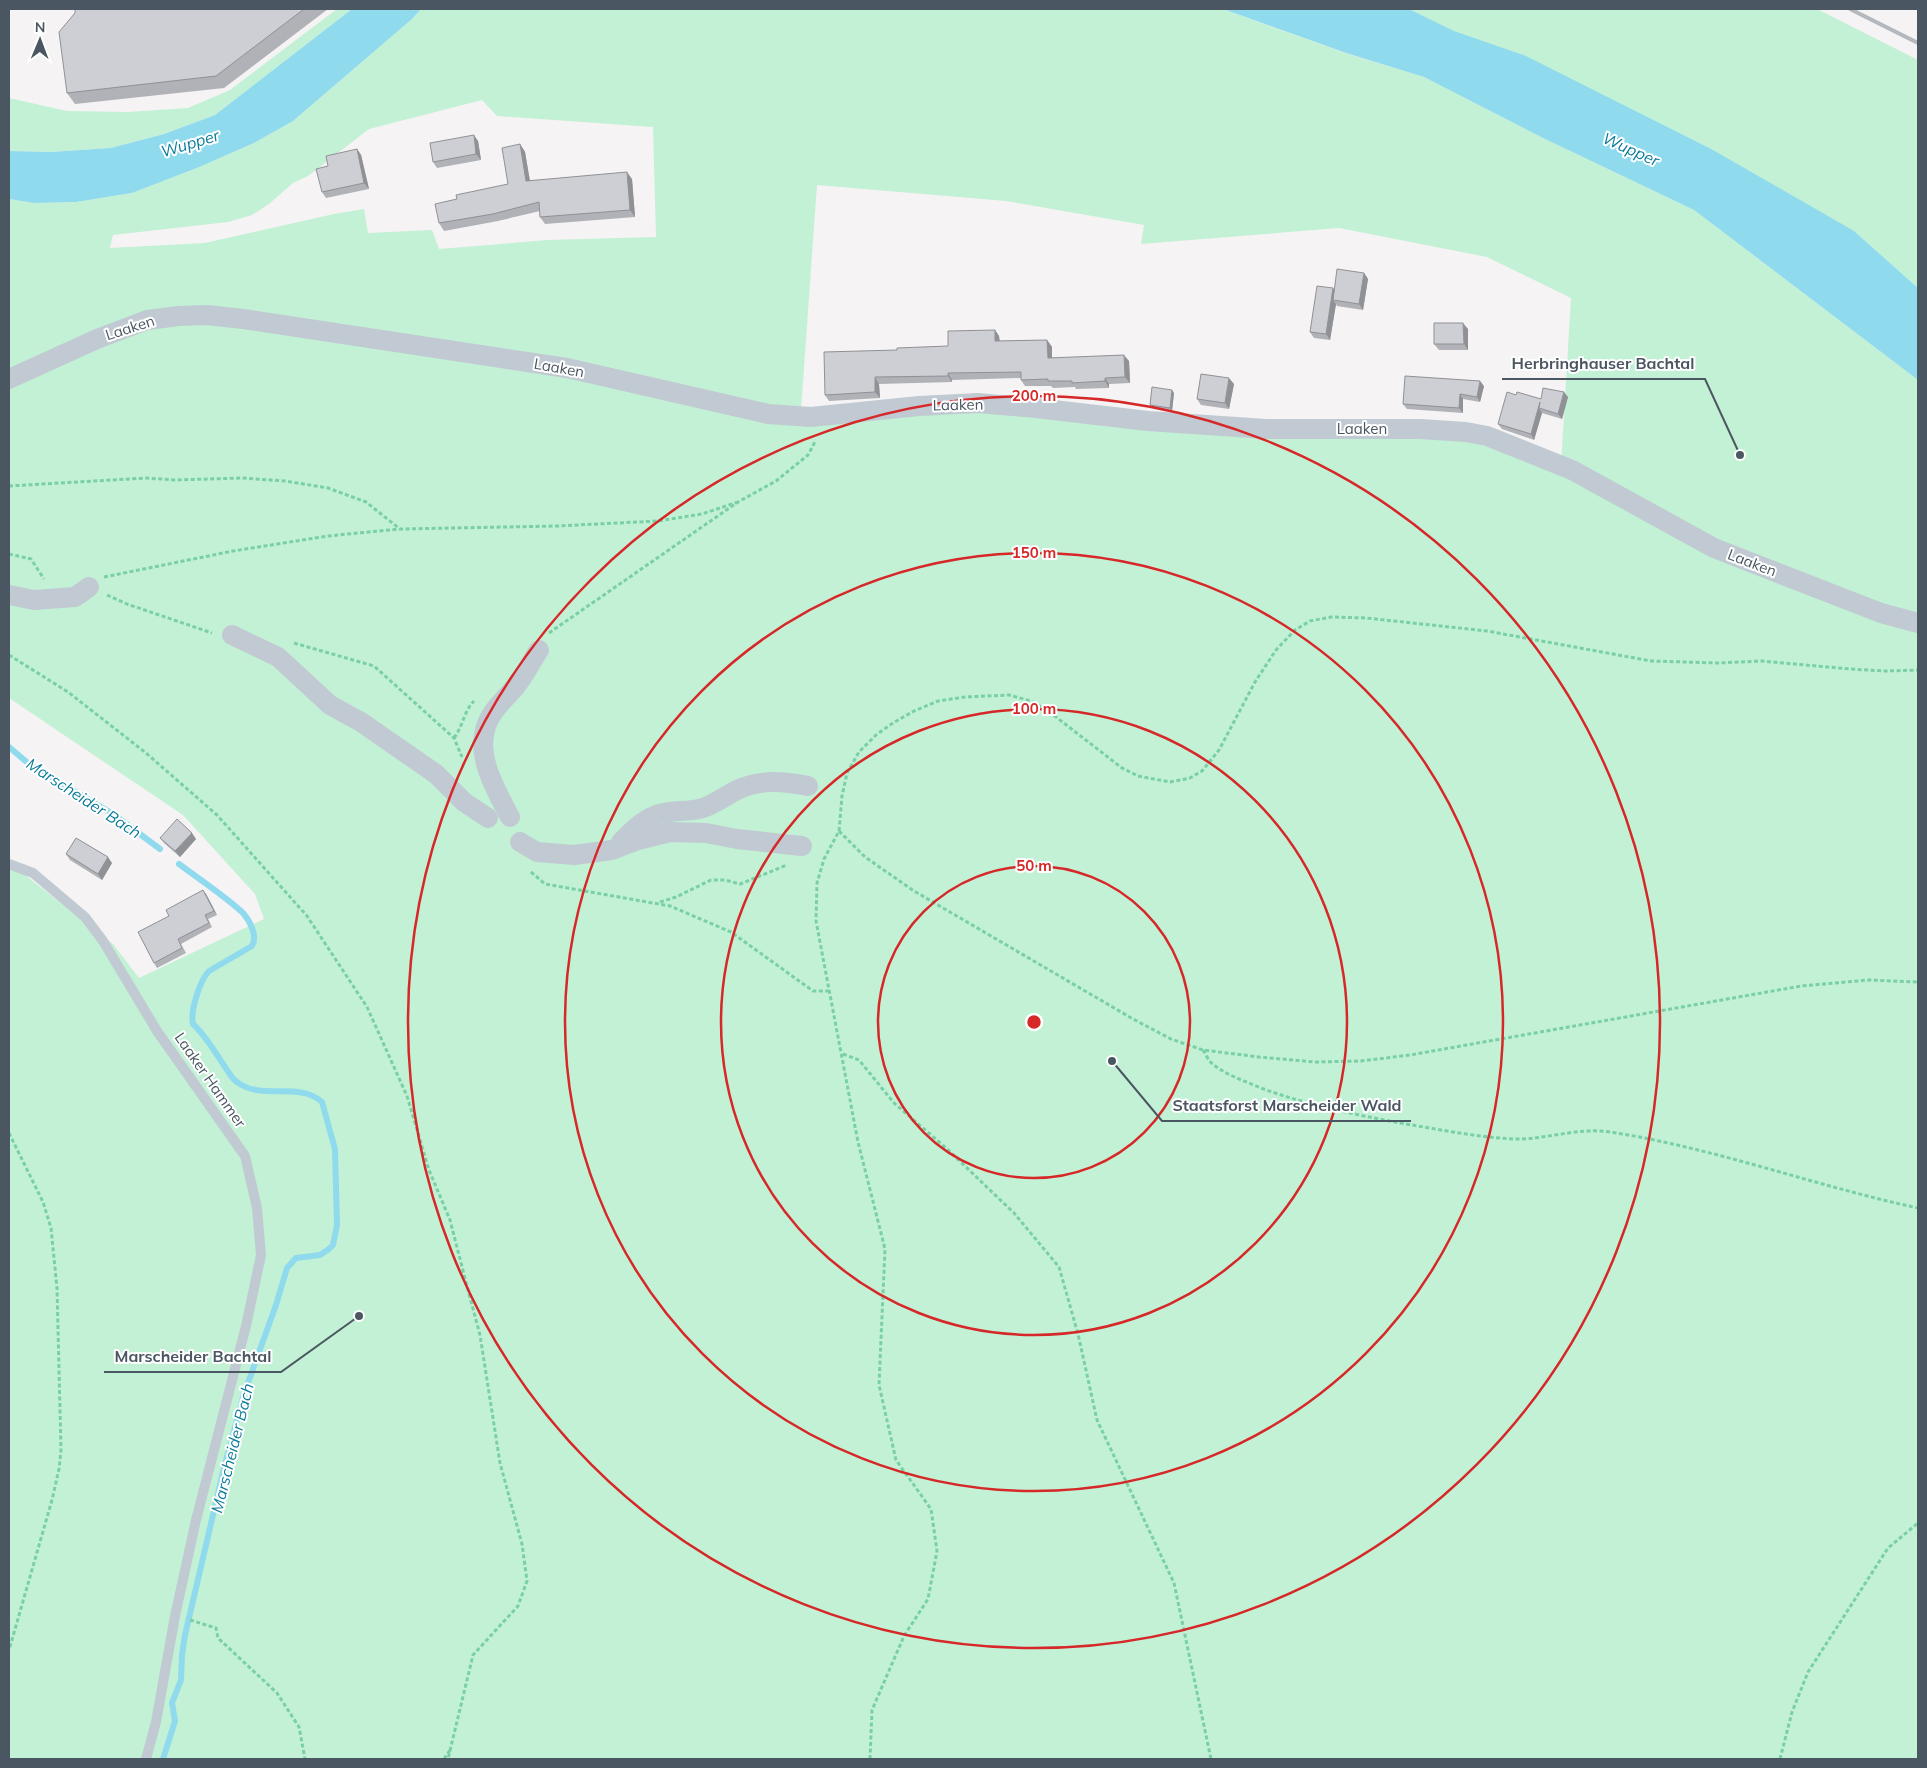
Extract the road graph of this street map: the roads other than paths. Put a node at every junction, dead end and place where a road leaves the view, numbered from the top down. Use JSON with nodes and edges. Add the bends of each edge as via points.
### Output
{"nodes":[{"id":1,"x":9,"y":379,"type":"edge"},
{"id":2,"x":89,"y":587,"type":"road end"},
{"id":3,"x":9,"y":595,"type":"edge"},
{"id":4,"x":1918,"y":623,"type":"edge"},
{"id":5,"x":232,"y":635,"type":"dead end"},
{"id":6,"x":541,"y":643,"type":"road end"},
{"id":7,"x":808,"y":786,"type":"dead end"},
{"id":8,"x":510,"y":817,"type":"dead end"},
{"id":9,"x":488,"y":818,"type":"dead end"},
{"id":10,"x":520,"y":842,"type":"dead end"},
{"id":11,"x":612,"y":850,"type":"junction"},
{"id":12,"x":809,"y":852,"type":"road end"},
{"id":13,"x":9,"y":864,"type":"edge"},
{"id":14,"x":146,"y":1759,"type":"edge"}],
"edges":[{"from":1,"to":4,"type":"street","name":"Laaken","via":[[147,320],[206,315],[567,368],[768,414],[811,416],[978,404],[1266,429],[1466,432],[1487,436],[1572,470],[1714,548],[1881,613]]},
{"from":2,"to":3,"type":"street","via":[[75,597],[34,600]]},
{"from":5,"to":9,"type":"street","via":[[278,658],[330,705],[361,722],[436,774],[464,802]]},
{"from":6,"to":8,"type":"street","via":[[517,685],[498,705],[485,728],[483,742],[490,778]]},
{"from":7,"to":11,"type":"street","via":[[759,782],[697,810],[654,816]]},
{"from":10,"to":11,"type":"street","via":[[537,852],[574,855]]},
{"from":11,"to":12,"type":"street","via":[[670,832],[706,833]]},
{"from":13,"to":14,"type":"lane","name":"Laaker Hammer","via":[[33,873],[85,917],[103,940],[157,1031],[245,1156],[257,1208],[261,1255],[196,1520]]}]}
